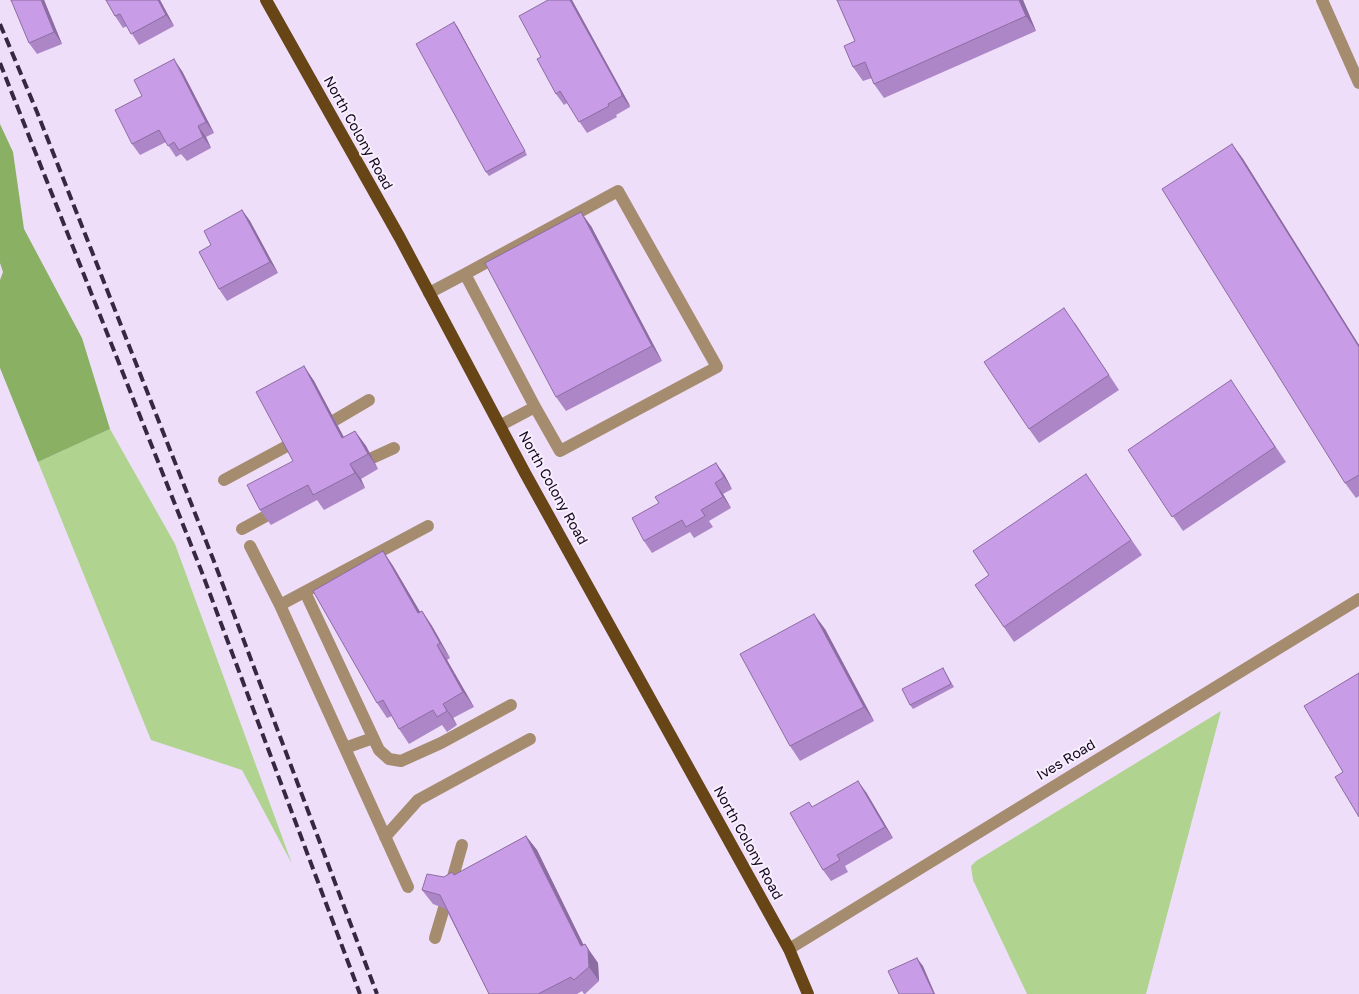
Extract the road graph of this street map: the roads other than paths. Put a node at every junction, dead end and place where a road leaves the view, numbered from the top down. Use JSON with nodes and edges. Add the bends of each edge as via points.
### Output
{"nodes":[{"id":1,"x":266,"y":0,"type":"edge"},
{"id":2,"x":1322,"y":0,"type":"edge"},
{"id":3,"x":1359,"y":83,"type":"edge"},
{"id":4,"x":465,"y":274,"type":"junction"},
{"id":5,"x":429,"y":293,"type":"junction"},
{"id":6,"x":370,"y":400,"type":"dead end"},
{"id":7,"x":535,"y":407,"type":"junction"},
{"id":8,"x":335,"y":420,"type":"edge"},
{"id":9,"x":501,"y":425,"type":"junction"},
{"id":10,"x":287,"y":446,"type":"edge"},
{"id":11,"x":394,"y":448,"type":"dead end"},
{"id":12,"x":372,"y":458,"type":"dead end"},
{"id":13,"x":224,"y":480,"type":"dead end"},
{"id":14,"x":266,"y":516,"type":"edge"},
{"id":15,"x":428,"y":526,"type":"dead end"},
{"id":16,"x":242,"y":529,"type":"dead end"},
{"id":17,"x":250,"y":546,"type":"dead end"},
{"id":18,"x":305,"y":592,"type":"junction"},
{"id":19,"x":1359,"y":599,"type":"edge"},
{"id":20,"x":280,"y":604,"type":"junction"},
{"id":21,"x":511,"y":704,"type":"dead end"},
{"id":22,"x":373,"y":738,"type":"junction"},
{"id":23,"x":530,"y":739,"type":"dead end"},
{"id":24,"x":345,"y":748,"type":"junction"},
{"id":25,"x":385,"y":837,"type":"junction"},
{"id":26,"x":462,"y":845,"type":"dead end"},
{"id":27,"x":408,"y":887,"type":"dead end"},
{"id":28,"x":449,"y":891,"type":"edge"},
{"id":29,"x":444,"y":908,"type":"edge"},
{"id":30,"x":435,"y":938,"type":"dead end"},
{"id":31,"x":789,"y":949,"type":"junction"},
{"id":32,"x":808,"y":994,"type":"edge"}],
"edges":[{"from":1,"to":5,"type":"main road","name":"North Colony Road"},
{"from":2,"to":3,"type":"street"},
{"from":4,"to":5,"type":"street"},
{"from":4,"to":7,"type":"street"},
{"from":4,"to":7,"type":"street","via":[[618,191],[717,367],[560,451]]},
{"from":5,"to":9,"type":"main road","name":"North Colony Road"},
{"from":6,"to":8,"type":"street"},
{"from":7,"to":9,"type":"street"},
{"from":9,"to":31,"type":"main road","name":"North Colony Road"},
{"from":10,"to":13,"type":"street"},
{"from":11,"to":12,"type":"street"},
{"from":14,"to":16,"type":"street"},
{"from":15,"to":18,"type":"street"},
{"from":17,"to":20,"type":"street"},
{"from":18,"to":20,"type":"street"},
{"from":18,"to":22,"type":"street"},
{"from":19,"to":31,"type":"street","name":"Ives Road"},
{"from":20,"to":24,"type":"street"},
{"from":21,"to":22,"type":"street","via":[[401,761],[389,759]]},
{"from":22,"to":24,"type":"street"},
{"from":23,"to":25,"type":"street","via":[[418,800]]},
{"from":24,"to":25,"type":"street"},
{"from":25,"to":27,"type":"street"},
{"from":26,"to":28,"type":"street"},
{"from":29,"to":30,"type":"street"},
{"from":31,"to":32,"type":"main road","name":"North Colony Road"}]}
